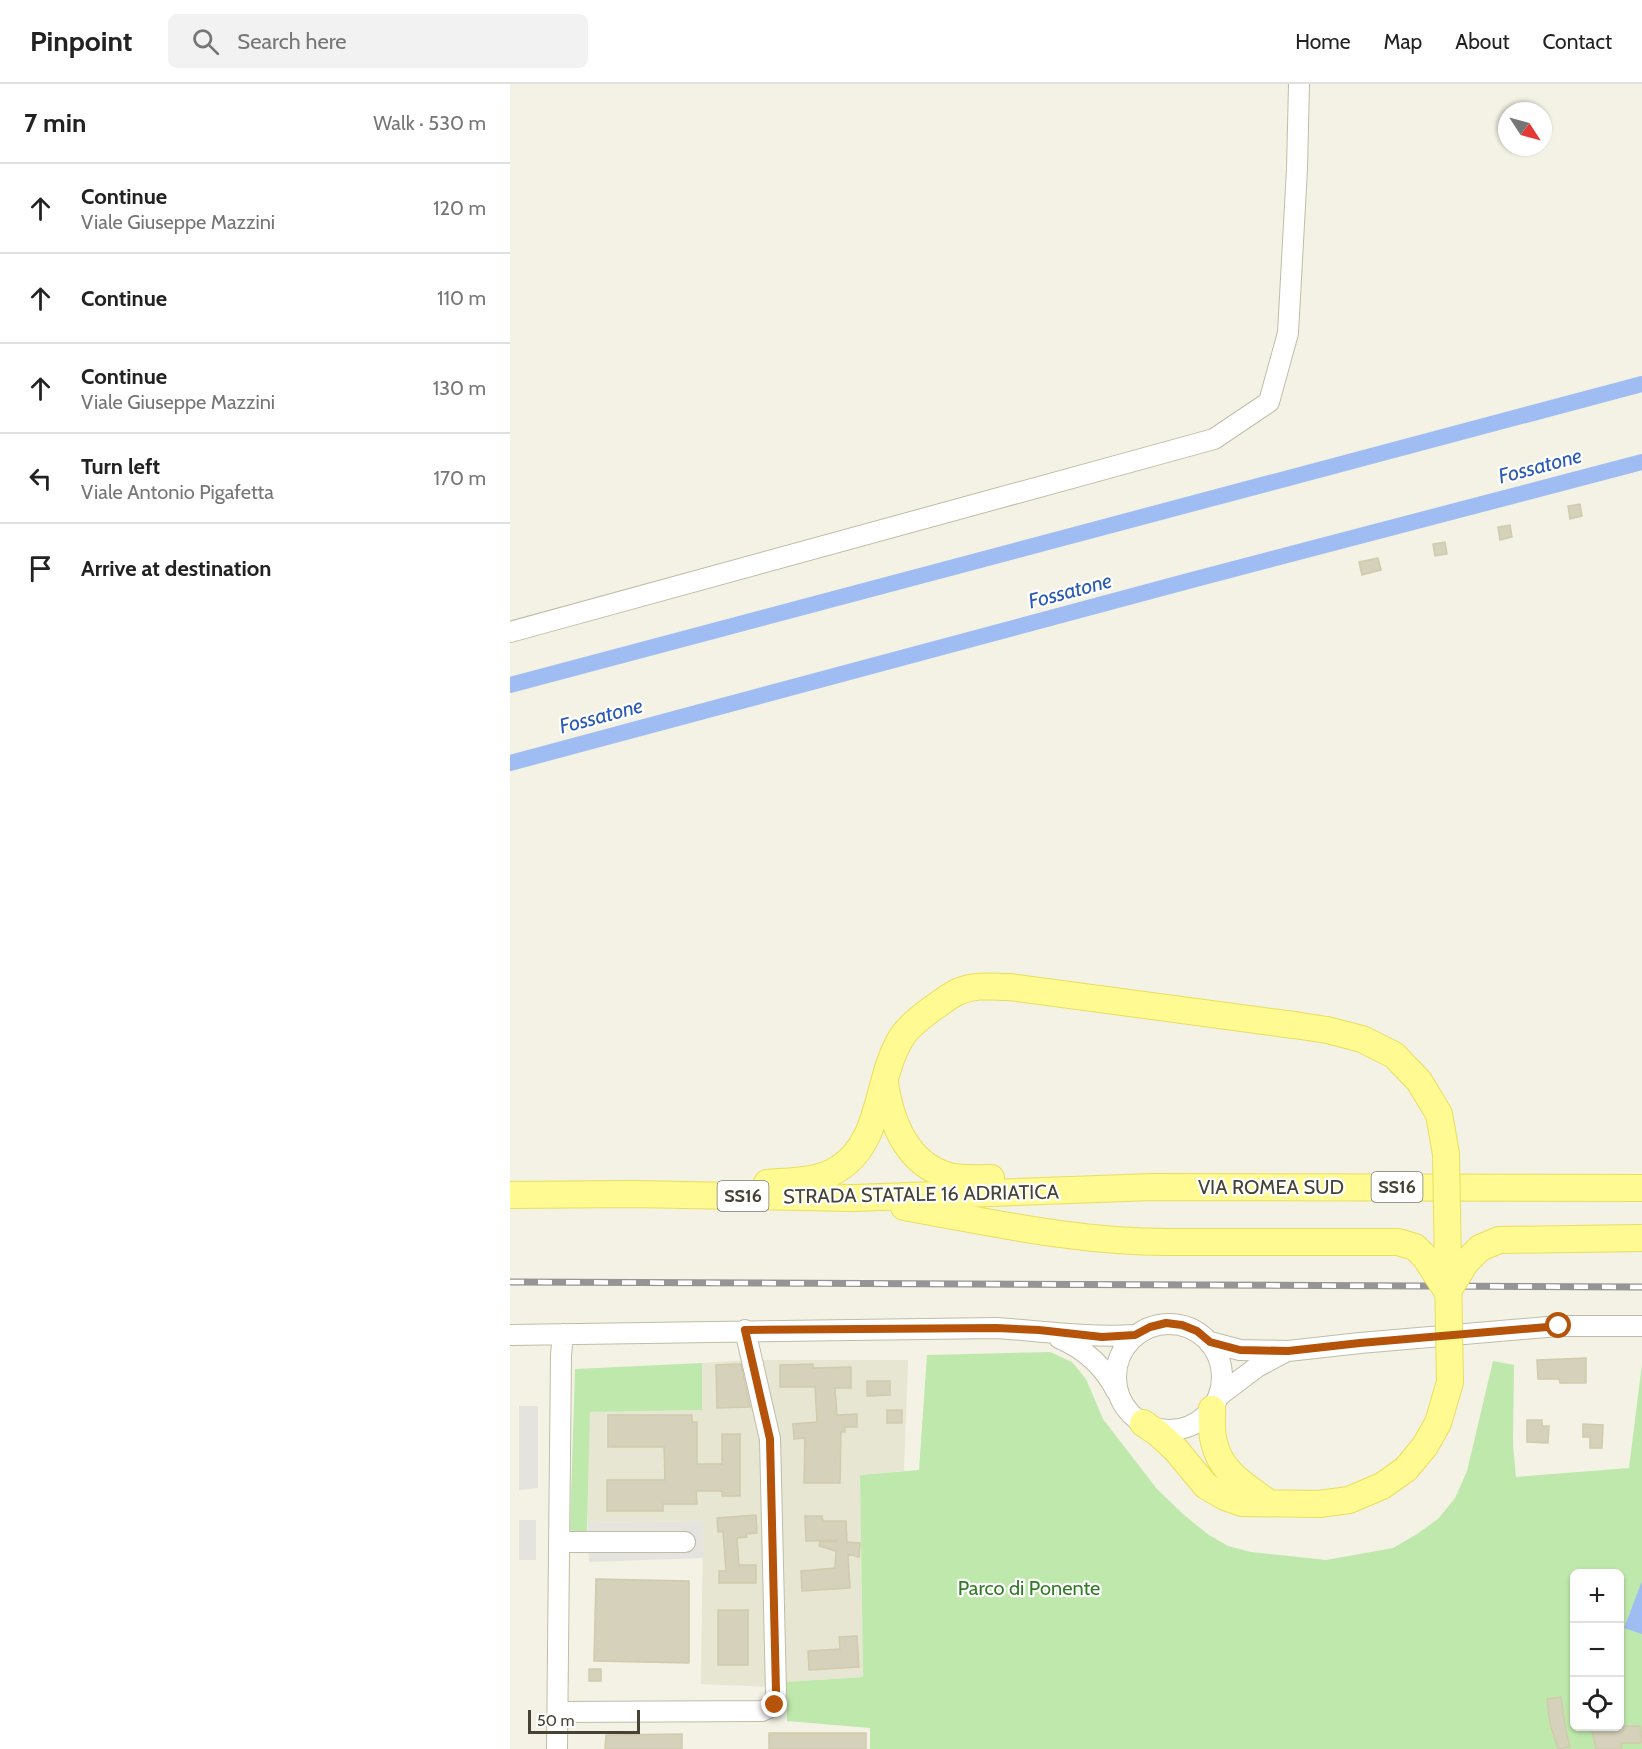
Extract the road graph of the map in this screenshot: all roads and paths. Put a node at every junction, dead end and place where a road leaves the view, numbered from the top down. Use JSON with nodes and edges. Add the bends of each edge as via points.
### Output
{"nodes":[{"id":1,"x":1299,"y":84,"type":"edge"},
{"id":2,"x":510,"y":632,"type":"edge"},
{"id":3,"x":884,"y":1078,"type":"junction"},
{"id":4,"x":1152,"y":1187,"type":"junction"},
{"id":5,"x":1642,"y":1188,"type":"edge"},
{"id":6,"x":632,"y":1194,"type":"junction"},
{"id":7,"x":510,"y":1195,"type":"edge"},
{"id":8,"x":854,"y":1198,"type":"junction"},
{"id":9,"x":1642,"y":1238,"type":"edge"},
{"id":10,"x":1448,"y":1291,"type":"junction"},
{"id":11,"x":1642,"y":1326,"type":"edge"},
{"id":12,"x":745,"y":1330,"type":"junction"},
{"id":13,"x":1039,"y":1330,"type":"junction"},
{"id":14,"x":563,"y":1334,"type":"junction"},
{"id":15,"x":510,"y":1335,"type":"edge"},
{"id":16,"x":1135,"y":1335,"type":"junction"},
{"id":17,"x":1210,"y":1342,"type":"junction"},
{"id":18,"x":1288,"y":1351,"type":"junction"},
{"id":19,"x":1120,"y":1398,"type":"junction"},
{"id":20,"x":1216,"y":1402,"type":"junction"},
{"id":21,"x":1143,"y":1423,"type":"junction"},
{"id":22,"x":1269,"y":1503,"type":"junction"},
{"id":23,"x":559,"y":1542,"type":"junction"},
{"id":24,"x":685,"y":1542,"type":"dead end"},
{"id":25,"x":558,"y":1712,"type":"junction"},
{"id":26,"x":557,"y":1749,"type":"edge"}],
"edges":[{"from":1,"to":2,"type":"street","via":[[1288,333],[1269,402],[1214,439]]},
{"from":3,"to":4,"type":"main road","via":[[892,1117],[908,1148],[925,1166],[945,1175],[1095,1179]]},
{"from":3,"to":6,"type":"main road","via":[[871,1130],[855,1157],[837,1170],[812,1179],[716,1182]]},
{"from":3,"to":10,"type":"main road","bridge":true,"via":[[901,1037],[926,1013],[959,991],[979,986],[1294,1025],[1362,1039],[1395,1055],[1419,1081],[1438,1114],[1446,1154]]},
{"from":4,"to":5,"type":"main road","name":"VIA ROMEA SUD","number":"SS16"},
{"from":4,"to":8,"type":"main road","name":"STRADA STATALE 16 ADRIATICA","number":"SS16"},
{"from":6,"to":7,"type":"main road","name":"STRADA STATALE 16 ADRIATICA","number":"SS16"},
{"from":6,"to":8,"type":"main road","name":"STRADA STATALE 16 ADRIATICA","number":"SS16"},
{"from":8,"to":10,"type":"main road","bridge":true,"via":[[1066,1236],[1132,1242],[1398,1242],[1415,1247]]},
{"from":9,"to":10,"type":"main road","bridge":true,"via":[[1499,1240],[1480,1248],[1466,1262]]},
{"from":10,"to":22,"type":"main road","bridge":true,"via":[[1450,1382],[1438,1423],[1425,1446],[1406,1468],[1382,1486],[1348,1500]]},
{"from":11,"to":18,"type":"street","via":[[1559,1326]]},
{"from":12,"to":13,"type":"street"},
{"from":12,"to":14,"type":"street"},
{"from":12,"to":25,"type":"street","via":[[770,1439],[775,1705],[762,1711]]},
{"from":13,"to":16,"type":"street","via":[[1102,1337]]},
{"from":13,"to":19,"type":"street","via":[[1089,1354],[1109,1377]]},
{"from":14,"to":15,"type":"street"},
{"from":14,"to":23,"type":"street"},
{"from":16,"to":17,"type":"street","via":[[1166,1323],[1197,1331]]},
{"from":16,"to":19,"type":"street","via":[[1117,1364]]},
{"from":17,"to":18,"type":"street","via":[[1240,1350]]},
{"from":17,"to":20,"type":"street","via":[[1222,1367]]},
{"from":18,"to":20,"type":"street","via":[[1257,1367]]},
{"from":19,"to":21,"type":"street"},
{"from":20,"to":21,"type":"street","via":[[1201,1420],[1180,1429],[1157,1429]]},
{"from":20,"to":22,"type":"main road","via":[[1213,1441],[1222,1464]]},
{"from":21,"to":22,"type":"main road","via":[[1176,1450],[1206,1486],[1242,1503]]},
{"from":23,"to":24,"type":"street"},
{"from":23,"to":25,"type":"street"},
{"from":25,"to":26,"type":"street"}]}
